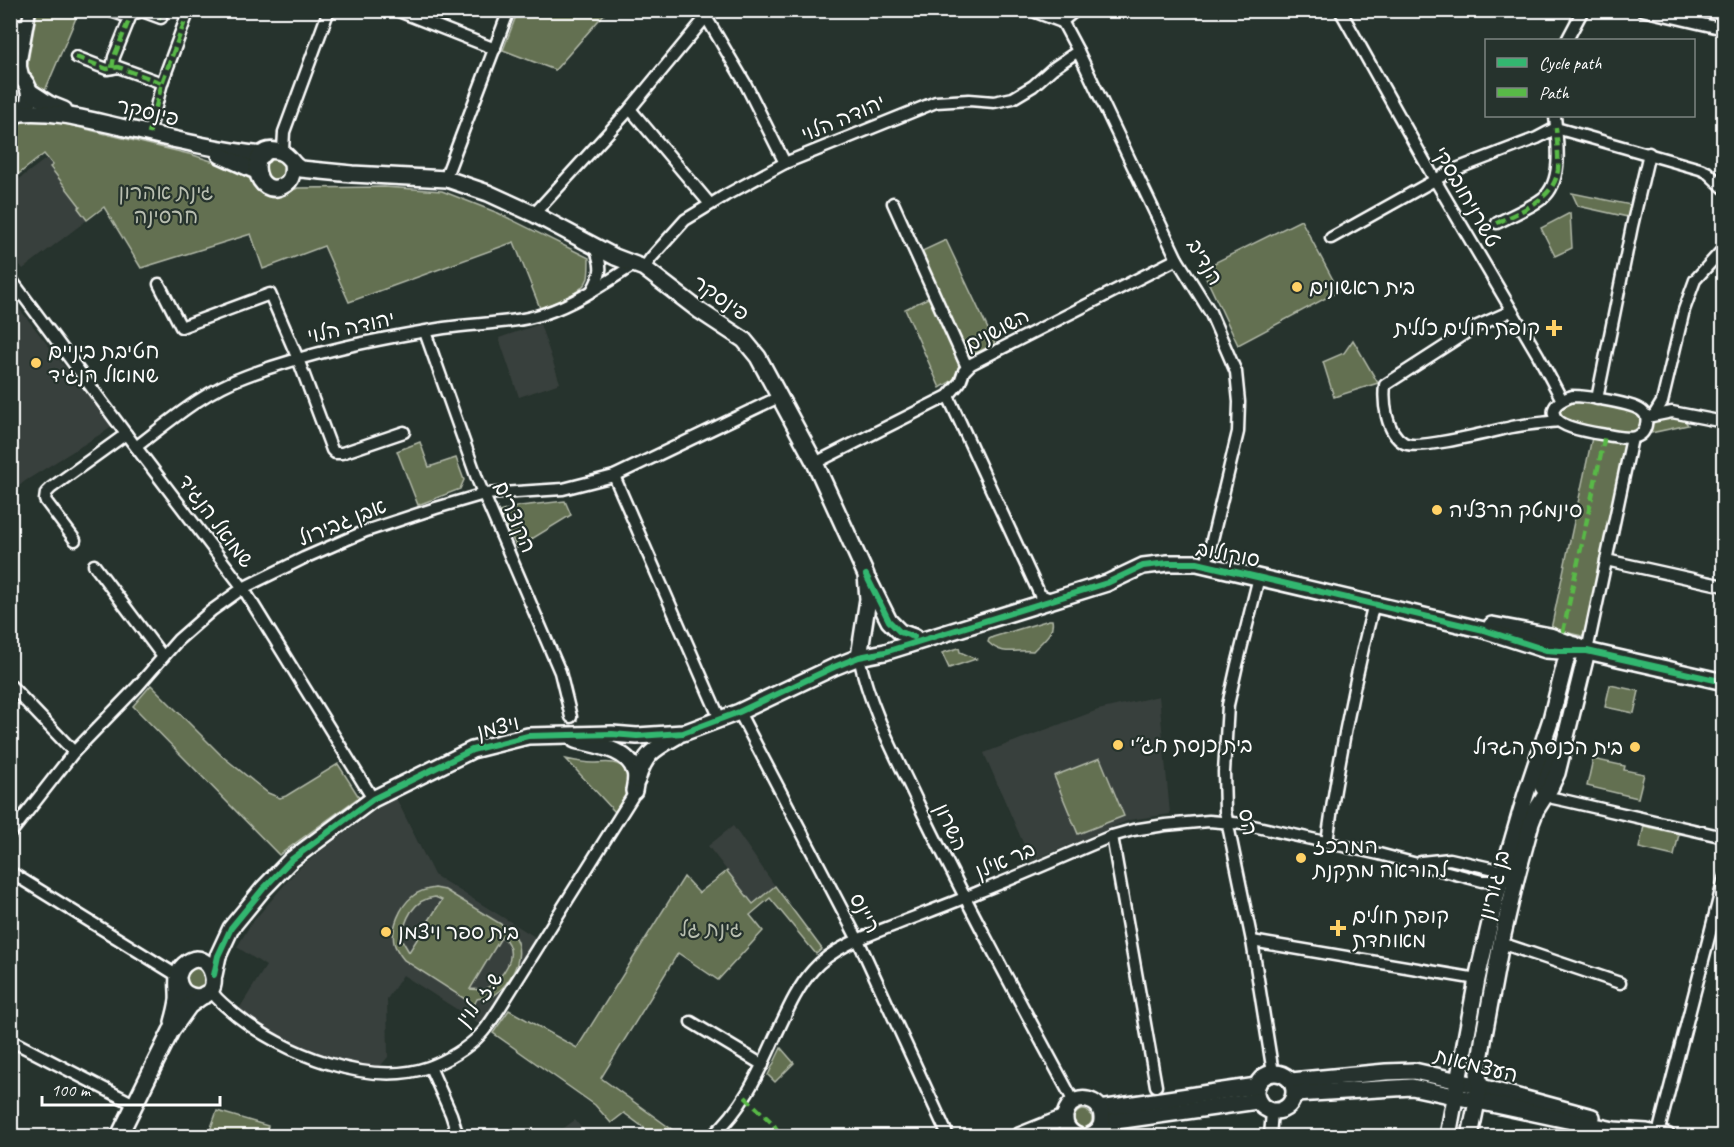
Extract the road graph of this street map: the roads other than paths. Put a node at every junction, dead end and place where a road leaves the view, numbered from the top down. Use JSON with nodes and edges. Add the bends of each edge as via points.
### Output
{"nodes":[{"id":1,"x":28,"y":10,"type":"edge"},
{"id":2,"x":108,"y":10,"type":"edge"},
{"id":3,"x":189,"y":10,"type":"edge"},
{"id":4,"x":330,"y":10,"type":"edge"},
{"id":5,"x":396,"y":10,"type":"edge"},
{"id":6,"x":509,"y":10,"type":"edge"},
{"id":7,"x":1037,"y":10,"type":"edge"},
{"id":8,"x":1340,"y":10,"type":"edge"},
{"id":9,"x":1582,"y":10,"type":"edge"},
{"id":10,"x":1642,"y":10,"type":"edge"},
{"id":11,"x":711,"y":14,"type":"edge"},
{"id":12,"x":131,"y":15,"type":"junction"},
{"id":13,"x":1066,"y":15,"type":"edge"},
{"id":14,"x":161,"y":18,"type":"dead end"},
{"id":15,"x":1724,"y":28,"type":"edge"},
{"id":16,"x":1568,"y":39,"type":"edge"},
{"id":17,"x":495,"y":49,"type":"junction"},
{"id":18,"x":1078,"y":51,"type":"junction"},
{"id":19,"x":10,"y":56,"type":"edge"},
{"id":20,"x":76,"y":57,"type":"dead end"},
{"id":21,"x":112,"y":68,"type":"junction"},
{"id":22,"x":21,"y":80,"type":"edge"},
{"id":23,"x":162,"y":83,"type":"junction"},
{"id":24,"x":630,"y":109,"type":"junction"},
{"id":25,"x":15,"y":115,"type":"edge"},
{"id":26,"x":1555,"y":117,"type":"edge"},
{"id":27,"x":95,"y":121,"type":"junction"},
{"id":28,"x":1556,"y":128,"type":"junction"},
{"id":29,"x":148,"y":134,"type":"junction"},
{"id":30,"x":192,"y":144,"type":"junction"},
{"id":31,"x":1648,"y":153,"type":"junction"},
{"id":32,"x":263,"y":155,"type":"junction"},
{"id":33,"x":290,"y":160,"type":"junction"},
{"id":34,"x":785,"y":163,"type":"junction"},
{"id":35,"x":256,"y":171,"type":"junction"},
{"id":36,"x":352,"y":174,"type":"junction"},
{"id":37,"x":447,"y":179,"type":"junction"},
{"id":38,"x":1435,"y":180,"type":"junction"},
{"id":39,"x":285,"y":184,"type":"junction"},
{"id":40,"x":1724,"y":188,"type":"edge"},
{"id":41,"x":710,"y":204,"type":"junction"},
{"id":42,"x":893,"y":204,"type":"dead end"},
{"id":43,"x":534,"y":214,"type":"junction"},
{"id":44,"x":1497,"y":223,"type":"dead end"},
{"id":45,"x":1331,"y":238,"type":"dead end"},
{"id":46,"x":595,"y":247,"type":"junction"},
{"id":47,"x":1724,"y":248,"type":"edge"},
{"id":48,"x":1177,"y":259,"type":"junction"},
{"id":49,"x":639,"y":266,"type":"junction"},
{"id":50,"x":10,"y":278,"type":"edge"},
{"id":51,"x":159,"y":284,"type":"dead end"},
{"id":52,"x":592,"y":291,"type":"junction"},
{"id":53,"x":1511,"y":311,"type":"junction"},
{"id":54,"x":425,"y":332,"type":"junction"},
{"id":55,"x":298,"y":359,"type":"junction"},
{"id":56,"x":971,"y":364,"type":"junction"},
{"id":57,"x":948,"y":396,"type":"junction"},
{"id":58,"x":779,"y":397,"type":"junction"},
{"id":59,"x":1598,"y":399,"type":"junction"},
{"id":60,"x":1562,"y":400,"type":"junction"},
{"id":61,"x":1650,"y":418,"type":"junction"},
{"id":62,"x":1558,"y":421,"type":"junction"},
{"id":63,"x":1724,"y":422,"type":"edge"},
{"id":64,"x":404,"y":432,"type":"dead end"},
{"id":65,"x":126,"y":434,"type":"junction"},
{"id":66,"x":1632,"y":438,"type":"junction"},
{"id":67,"x":135,"y":447,"type":"junction"},
{"id":68,"x":815,"y":463,"type":"junction"},
{"id":69,"x":614,"y":476,"type":"junction"},
{"id":70,"x":484,"y":494,"type":"junction"},
{"id":71,"x":75,"y":540,"type":"dead end"},
{"id":72,"x":1606,"y":560,"type":"junction"},
{"id":73,"x":1207,"y":562,"type":"junction"},
{"id":74,"x":94,"y":565,"type":"dead end"},
{"id":75,"x":866,"y":575,"type":"junction"},
{"id":76,"x":1259,"y":577,"type":"junction"},
{"id":77,"x":1724,"y":586,"type":"edge"},
{"id":78,"x":243,"y":588,"type":"junction"},
{"id":79,"x":1046,"y":598,"type":"junction"},
{"id":80,"x":1374,"y":603,"type":"junction"},
{"id":81,"x":914,"y":638,"type":"junction"},
{"id":82,"x":1574,"y":652,"type":"junction"},
{"id":83,"x":860,"y":654,"type":"junction"},
{"id":84,"x":163,"y":657,"type":"junction"},
{"id":85,"x":834,"y":667,"type":"joint"},
{"id":86,"x":1724,"y":682,"type":"edge"},
{"id":87,"x":10,"y":685,"type":"edge"},
{"id":88,"x":1554,"y":709,"type":"junction"},
{"id":89,"x":739,"y":712,"type":"junction"},
{"id":90,"x":571,"y":717,"type":"dead end"},
{"id":91,"x":720,"y":719,"type":"junction"},
{"id":92,"x":682,"y":733,"type":"junction"},
{"id":93,"x":558,"y":735,"type":"junction"},
{"id":94,"x":74,"y":752,"type":"junction"},
{"id":95,"x":634,"y":790,"type":"junction"},
{"id":96,"x":1547,"y":792,"type":"junction"},
{"id":97,"x":373,"y":799,"type":"junction"},
{"id":98,"x":1227,"y":823,"type":"junction"},
{"id":99,"x":10,"y":834,"type":"edge"},
{"id":100,"x":1112,"y":836,"type":"junction"},
{"id":101,"x":1724,"y":837,"type":"edge"},
{"id":102,"x":1327,"y":842,"type":"junction"},
{"id":103,"x":10,"y":872,"type":"edge"},
{"id":104,"x":1507,"y":878,"type":"junction"},
{"id":105,"x":1724,"y":879,"type":"edge"},
{"id":106,"x":964,"y":898,"type":"junction"},
{"id":107,"x":231,"y":928,"type":"junction"},
{"id":108,"x":858,"y":940,"type":"junction"},
{"id":109,"x":1252,"y":941,"type":"junction"},
{"id":110,"x":1501,"y":943,"type":"junction"},
{"id":111,"x":191,"y":960,"type":"junction"},
{"id":112,"x":178,"y":978,"type":"junction"},
{"id":113,"x":1477,"y":979,"type":"junction"},
{"id":114,"x":1620,"y":983,"type":"dead end"},
{"id":115,"x":210,"y":986,"type":"junction"},
{"id":116,"x":691,"y":1022,"type":"dead end"},
{"id":117,"x":171,"y":1031,"type":"junction"},
{"id":118,"x":10,"y":1040,"type":"edge"},
{"id":119,"x":763,"y":1065,"type":"junction"},
{"id":120,"x":430,"y":1067,"type":"junction"},
{"id":121,"x":1273,"y":1073,"type":"junction"},
{"id":122,"x":1459,"y":1081,"type":"junction"},
{"id":123,"x":1156,"y":1086,"type":"dead end"},
{"id":124,"x":1293,"y":1087,"type":"junction"},
{"id":125,"x":1257,"y":1093,"type":"junction"},
{"id":126,"x":1478,"y":1094,"type":"junction"},
{"id":127,"x":1456,"y":1097,"type":"junction"},
{"id":128,"x":1074,"y":1102,"type":"junction"},
{"id":129,"x":134,"y":1104,"type":"junction"},
{"id":130,"x":1272,"y":1112,"type":"junction"},
{"id":131,"x":1101,"y":1116,"type":"junction"},
{"id":132,"x":1067,"y":1131,"type":"edge"},
{"id":133,"x":1657,"y":1134,"type":"edge"},
{"id":134,"x":1090,"y":1136,"type":"edge"},
{"id":135,"x":119,"y":1137,"type":"edge"},
{"id":136,"x":458,"y":1137,"type":"edge"},
{"id":137,"x":712,"y":1137,"type":"edge"},
{"id":138,"x":948,"y":1137,"type":"edge"},
{"id":139,"x":1019,"y":1137,"type":"edge"},
{"id":140,"x":1270,"y":1137,"type":"edge"},
{"id":141,"x":1448,"y":1137,"type":"edge"},
{"id":142,"x":1470,"y":1137,"type":"edge"}],
"edges":[{"from":1,"to":19,"type":"street"},
{"from":1,"to":22,"type":"street"},
{"from":2,"to":12,"type":"street","via":[[121,16]]},
{"from":3,"to":23,"type":"street"},
{"from":4,"to":33,"type":"street","via":[[284,132],[283,150]]},
{"from":5,"to":17,"type":"street"},
{"from":6,"to":17,"type":"street"},
{"from":7,"to":13,"type":"street","name":"הנדיב"},
{"from":8,"to":38,"type":"street","name":"טשרניחובסקי"},
{"from":9,"to":16,"type":"street"},
{"from":10,"to":15,"type":"street"},
{"from":11,"to":24,"type":"street"},
{"from":11,"to":34,"type":"street"},
{"from":12,"to":14,"type":"street","via":[[142,11]]},
{"from":12,"to":21,"type":"street"},
{"from":13,"to":18,"type":"street","name":"הנדיב"},
{"from":17,"to":37,"type":"street"},
{"from":18,"to":34,"type":"street","name":"יהודה הלוי","via":[[1013,98],[994,102],[936,102]]},
{"from":18,"to":48,"type":"street","name":"הנדיב"},
{"from":20,"to":21,"type":"street"},
{"from":21,"to":23,"type":"street"},
{"from":22,"to":25,"type":"street","via":[[28,103]]},
{"from":22,"to":27,"type":"street","name":"פינסקר","via":[[49,104]]},
{"from":23,"to":29,"type":"street"},
{"from":24,"to":41,"type":"street"},
{"from":24,"to":43,"type":"street"},
{"from":25,"to":27,"type":"street","name":"פינסקר","via":[[51,113]]},
{"from":26,"to":28,"type":"street"},
{"from":27,"to":29,"type":"street","name":"פינסקר"},
{"from":28,"to":31,"type":"street"},
{"from":28,"to":38,"type":"street"},
{"from":28,"to":44,"type":"street","via":[[1558,171],[1552,188],[1544,197]]},
{"from":29,"to":30,"type":"street","name":"פינסקר"},
{"from":30,"to":32,"type":"street","name":"פינסקר"},
{"from":30,"to":35,"type":"street","name":"פינסקר"},
{"from":31,"to":40,"type":"street","via":[[1707,172]]},
{"from":31,"to":59,"type":"street"},
{"from":32,"to":33,"type":"street","via":[[278,151]]},
{"from":32,"to":35,"type":"street"},
{"from":33,"to":36,"type":"street","name":"פינסקר","via":[[296,167],[310,171]]},
{"from":33,"to":39,"type":"street","via":[[292,175]]},
{"from":34,"to":41,"type":"street","name":"יהודה הלוי"},
{"from":35,"to":39,"type":"street","via":[[267,186]]},
{"from":36,"to":37,"type":"street","name":"פינסקר"},
{"from":36,"to":39,"type":"street","name":"פינסקר"},
{"from":37,"to":43,"type":"street","name":"פינסקר"},
{"from":38,"to":45,"type":"street"},
{"from":38,"to":53,"type":"street","name":"טשרניחובסקי"},
{"from":41,"to":49,"type":"street","name":"יהודה הלוי","via":[[685,220]]},
{"from":42,"to":56,"type":"street"},
{"from":43,"to":46,"type":"street","name":"פינסקר"},
{"from":46,"to":49,"type":"street","name":"פינסקר"},
{"from":46,"to":52,"type":"street","via":[[601,272]]},
{"from":47,"to":61,"type":"street","via":[[1695,280],[1662,402]]},
{"from":48,"to":56,"type":"street","name":"השושנים"},
{"from":48,"to":73,"type":"street","name":"הנדיב","via":[[1210,312],[1236,372],[1239,402],[1238,432]]},
{"from":49,"to":52,"type":"street","name":"יהודה הלוי"},
{"from":49,"to":58,"type":"street","name":"פינסקר","via":[[744,340],[758,357]]},
{"from":50,"to":65,"type":"street","name":"שמואל הנגיד"},
{"from":51,"to":55,"type":"street","via":[[181,327],[270,294]]},
{"from":52,"to":54,"type":"street","name":"יהודה הלוי","via":[[540,315]]},
{"from":53,"to":60,"type":"street","name":"טשרניחובסקי"},
{"from":53,"to":62,"type":"street","via":[[1475,327],[1385,385],[1383,397],[1390,426],[1404,444],[1414,446]]},
{"from":54,"to":55,"type":"street","name":"יהודה הלוי"},
{"from":54,"to":70,"type":"street","name":"הקוצרים"},
{"from":55,"to":64,"type":"street","via":[[335,453]]},
{"from":55,"to":67,"type":"street","name":"יהודה הלוי","via":[[244,376],[200,398]]},
{"from":56,"to":57,"type":"street","name":"השושנים"},
{"from":57,"to":68,"type":"street","name":"השושנים"},
{"from":57,"to":79,"type":"street"},
{"from":58,"to":68,"type":"street","name":"פינסקר"},
{"from":58,"to":69,"type":"street","name":"אבן גבירול"},
{"from":59,"to":60,"type":"street","via":[[1572,396]]},
{"from":59,"to":61,"type":"street","via":[[1642,410]]},
{"from":60,"to":62,"type":"street","via":[[1553,412]]},
{"from":61,"to":63,"type":"street","via":[[1672,412]]},
{"from":61,"to":66,"type":"street","via":[[1643,432]]},
{"from":62,"to":66,"type":"street","via":[[1574,428]]},
{"from":65,"to":67,"type":"street","name":"שמואל הנגיד"},
{"from":65,"to":71,"type":"street","via":[[46,493],[45,500]]},
{"from":66,"to":72,"type":"street"},
{"from":67,"to":78,"type":"street","name":"שמואל הנגיד"},
{"from":68,"to":75,"type":"street","name":"פינסקר"},
{"from":69,"to":70,"type":"street","name":"אבן גבירול","via":[[563,489]]},
{"from":69,"to":91,"type":"street"},
{"from":70,"to":78,"type":"street","name":"אבן גבירול","via":[[366,531]]},
{"from":70,"to":90,"type":"street","name":"הקוצרים","via":[[560,672]]},
{"from":72,"to":77,"type":"street"},
{"from":72,"to":82,"type":"street"},
{"from":73,"to":76,"type":"street","name":"סוקולוב"},
{"from":73,"to":79,"type":"street","name":"סוקולוב","via":[[1167,558],[1131,563]]},
{"from":73,"to":82,"type":"street","name":"סוקולוב","via":[[1550,636]]},
{"from":74,"to":84,"type":"street"},
{"from":75,"to":81,"type":"street","via":[[889,621]]},
{"from":75,"to":83,"type":"street","name":"פינסקר","via":[[867,609]]},
{"from":76,"to":80,"type":"street","name":"סוקולוב"},
{"from":76,"to":98,"type":"street","name":"הס","via":[[1228,705],[1224,772]]},
{"from":78,"to":84,"type":"street","name":"אבן גבירול","via":[[178,639]]},
{"from":78,"to":97,"type":"street","name":"שמואל הנגיד"},
{"from":79,"to":81,"type":"street","name":"סוקולוב"},
{"from":79,"to":83,"type":"street","name":"סוקולוב","via":[[885,652]]},
{"from":80,"to":82,"type":"street","name":"סוקולוב","via":[[1484,630],[1561,657]]},
{"from":80,"to":102,"type":"street"},
{"from":81,"to":83,"type":"street","name":"סוקולוב"},
{"from":82,"to":86,"type":"street","name":"סוקולוב"},
{"from":82,"to":88,"type":"street","name":"בן גוריון"},
{"from":82,"to":96,"type":"street","name":"בן גוריון","via":[[1557,773]]},
{"from":83,"to":85,"type":"street","name":"סוקולוב"},
{"from":83,"to":106,"type":"street","name":"השרון","via":[[874,711]]},
{"from":84,"to":94,"type":"street","name":"אבן גבירול"},
{"from":85,"to":89,"type":"street","name":"ויצמן"},
{"from":87,"to":94,"type":"street"},
{"from":88,"to":96,"type":"street","via":[[1557,720],[1542,782]]},
{"from":88,"to":104,"type":"street","name":"בן גוריון","via":[[1526,794]]},
{"from":89,"to":91,"type":"street","name":"ויצמן"},
{"from":89,"to":108,"type":"street","name":"ריינס"},
{"from":91,"to":92,"type":"street","name":"ויצמן"},
{"from":92,"to":93,"type":"street","name":"ויצמן"},
{"from":92,"to":95,"type":"street","name":"ויצמן","via":[[644,759]]},
{"from":93,"to":95,"type":"street","name":"ויצמן","via":[[616,751],[635,769]]},
{"from":93,"to":97,"type":"street","name":"ויצמן","via":[[528,736],[472,750]]},
{"from":94,"to":99,"type":"street","name":"אבן גבירול"},
{"from":95,"to":120,"type":"street","name":"ש.ז. לוין","via":[[499,1009],[479,1036]]},
{"from":96,"to":101,"type":"street","via":[[1553,798]]},
{"from":96,"to":104,"type":"street","name":"בן גוריון"},
{"from":97,"to":107,"type":"street","name":"ויצמן","via":[[291,860]]},
{"from":98,"to":100,"type":"street","name":"בר אילן","via":[[1165,825]]},
{"from":98,"to":102,"type":"street","name":"בר אילן"},
{"from":98,"to":109,"type":"street","name":"הס"},
{"from":100,"to":106,"type":"street","name":"בר אילן"},
{"from":100,"to":123,"type":"street"},
{"from":102,"to":104,"type":"street","name":"בר אילן","via":[[1482,881]]},
{"from":103,"to":112,"type":"street"},
{"from":104,"to":110,"type":"street","name":"בן גוריון"},
{"from":104,"to":113,"type":"street","name":"בן גוריון"},
{"from":105,"to":133,"type":"street"},
{"from":106,"to":108,"type":"street","name":"בר אילן"},
{"from":106,"to":128,"type":"street","name":"השרון"},
{"from":107,"to":111,"type":"street","name":"ויצמן"},
{"from":107,"to":115,"type":"street","name":"ויצמן"},
{"from":108,"to":119,"type":"street","name":"בר אילן","via":[[825,959],[805,980]]},
{"from":108,"to":138,"type":"street","name":"ריינס"},
{"from":109,"to":113,"type":"street"},
{"from":109,"to":121,"type":"street","name":"הס"},
{"from":110,"to":114,"type":"street"},
{"from":110,"to":126,"type":"street","name":"בן גוריון","via":[[1478,1073]]},
{"from":111,"to":112,"type":"street","via":[[182,966]]},
{"from":111,"to":115,"type":"street","via":[[208,965]]},
{"from":112,"to":115,"type":"street","via":[[187,994],[199,996]]},
{"from":112,"to":117,"type":"street"},
{"from":113,"to":122,"type":"street","name":"בן גוריון"},
{"from":115,"to":117,"type":"street"},
{"from":115,"to":120,"type":"street","name":"ש.ז. לוין","via":[[219,1000],[253,1029],[336,1066],[397,1074]]},
{"from":116,"to":119,"type":"street"},
{"from":117,"to":129,"type":"street"},
{"from":118,"to":129,"type":"street"},
{"from":119,"to":137,"type":"street","name":"בר אילן","via":[[726,1125]]},
{"from":120,"to":136,"type":"street"},
{"from":121,"to":124,"type":"street","via":[[1286,1076]]},
{"from":121,"to":125,"type":"street","via":[[1263,1077]]},
{"from":122,"to":124,"type":"street","name":"העצמאות","via":[[1414,1071],[1386,1072]]},
{"from":122,"to":126,"type":"street","name":"העצמאות"},
{"from":122,"to":127,"type":"street","name":"בן גוריון"},
{"from":124,"to":127,"type":"street","name":"העצמאות","via":[[1412,1087]]},
{"from":124,"to":130,"type":"street","via":[[1291,1104]]},
{"from":125,"to":130,"type":"street","via":[[1264,1108]]},
{"from":125,"to":131,"type":"street"},
{"from":126,"to":127,"type":"street","name":"העצמאות"},
{"from":126,"to":133,"type":"street","name":"העצמאות"},
{"from":126,"to":142,"type":"street","name":"בן גוריון"},
{"from":127,"to":141,"type":"street","name":"בן גוריון"},
{"from":128,"to":131,"type":"street","via":[[1091,1101]]},
{"from":128,"to":132,"type":"street","via":[[1067,1108]]},
{"from":129,"to":135,"type":"street"},
{"from":130,"to":140,"type":"street"},
{"from":131,"to":134,"type":"street","via":[[1098,1130]]},
{"from":132,"to":139,"type":"street"}]}
